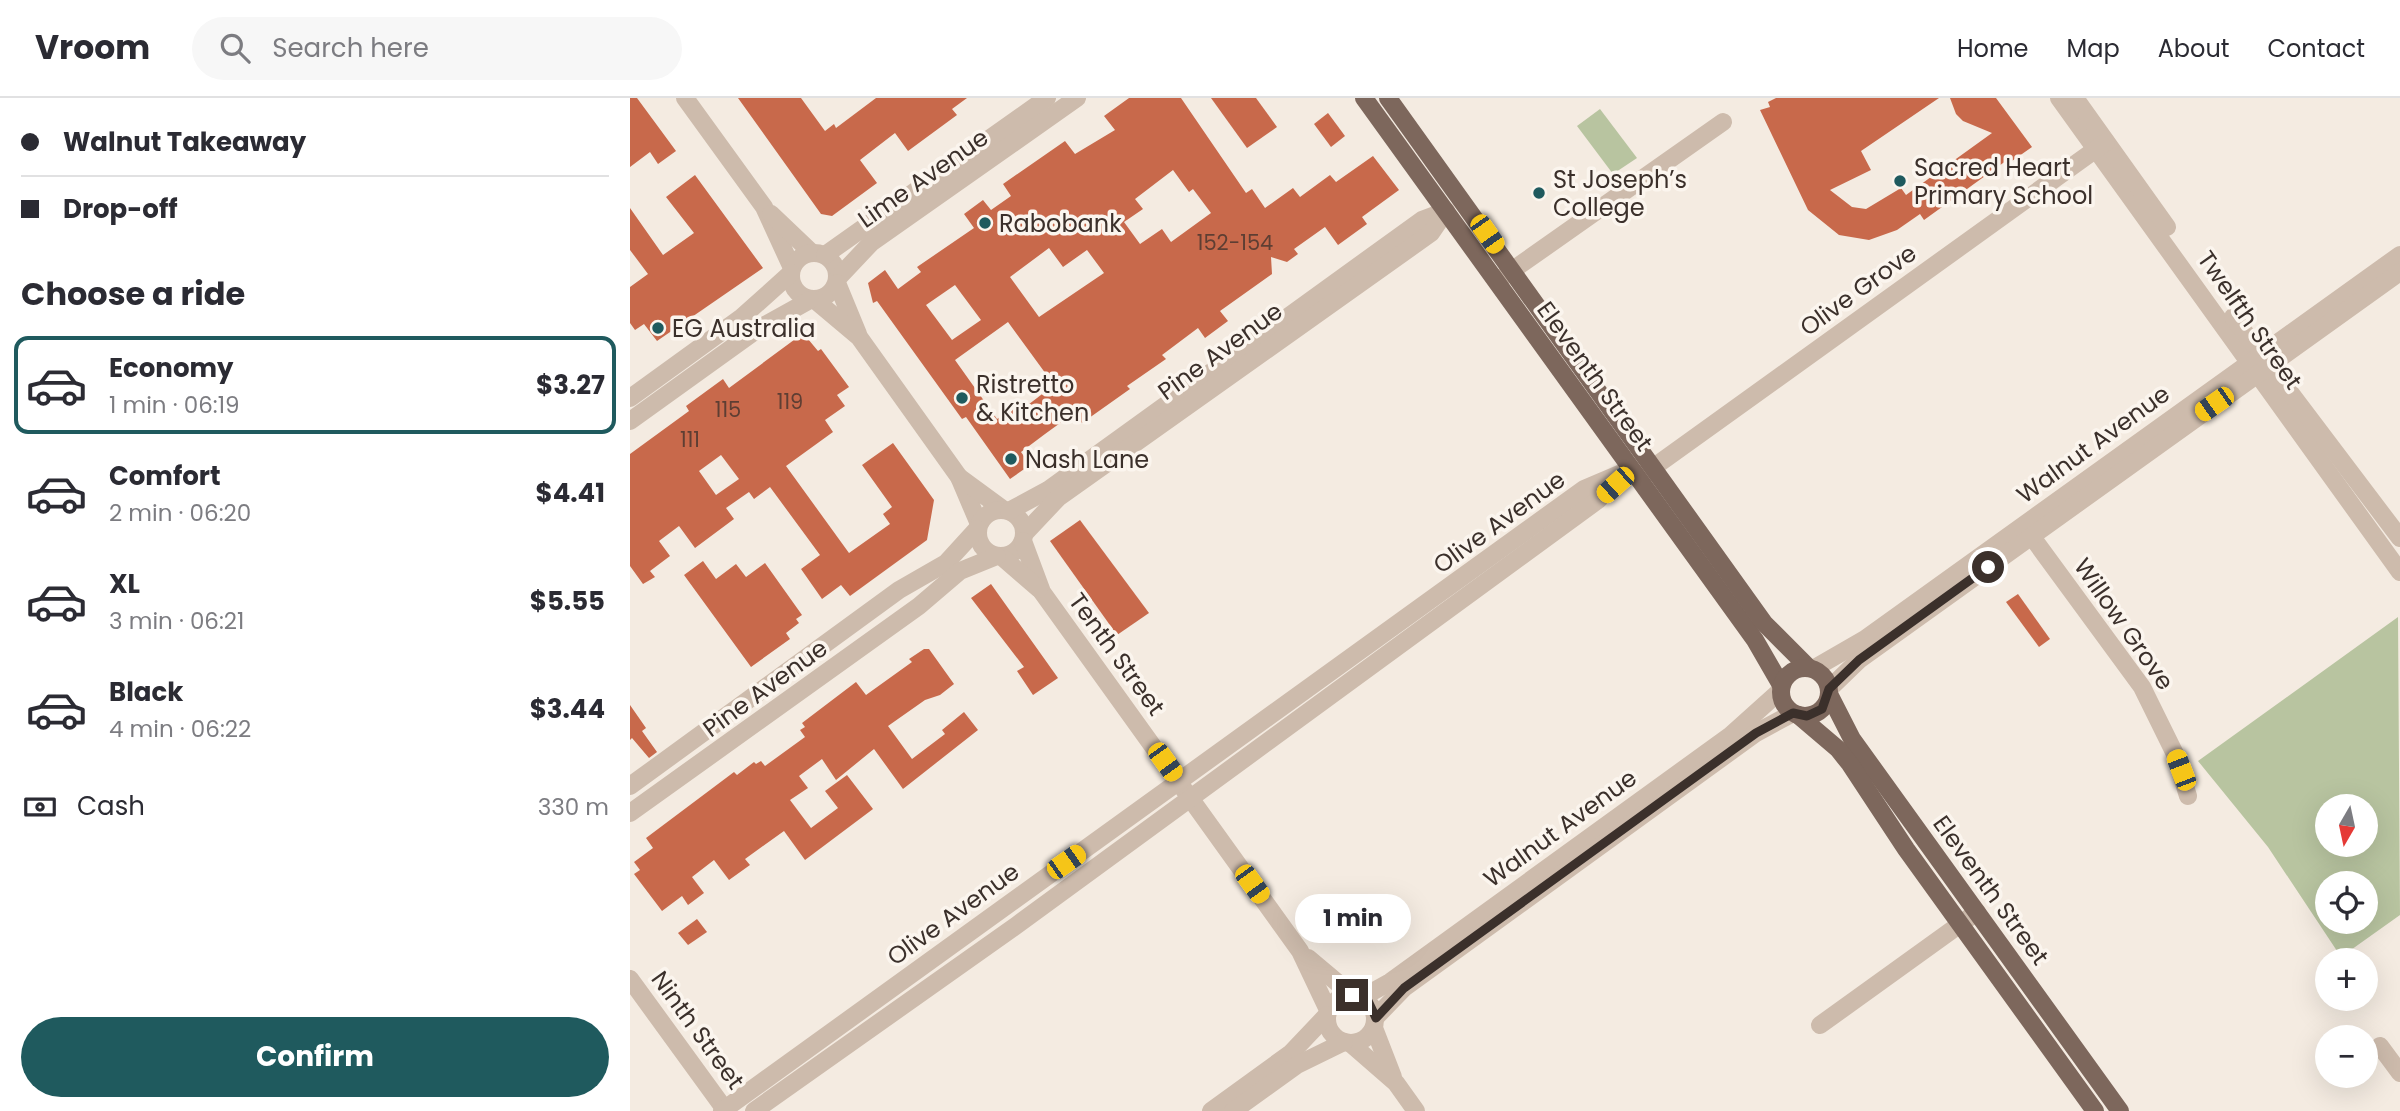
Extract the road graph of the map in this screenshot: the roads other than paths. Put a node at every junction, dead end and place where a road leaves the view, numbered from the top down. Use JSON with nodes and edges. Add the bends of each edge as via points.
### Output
{"nodes":[{"id":1,"x":685,"y":98,"type":"edge"},
{"id":2,"x":1047,"y":98,"type":"edge"},
{"id":3,"x":1077,"y":98,"type":"edge"},
{"id":4,"x":1364,"y":98,"type":"edge"},
{"id":5,"x":1388,"y":98,"type":"edge"},
{"id":6,"x":2059,"y":98,"type":"edge"},
{"id":7,"x":2075,"y":98,"type":"edge"},
{"id":8,"x":1723,"y":122,"type":"dead end"},
{"id":9,"x":2101,"y":146,"type":"junction"},
{"id":10,"x":1462,"y":199,"type":"junction"},
{"id":11,"x":764,"y":207,"type":"junction"},
{"id":12,"x":1446,"y":211,"type":"junction"},
{"id":13,"x":819,"y":254,"type":"junction"},
{"id":14,"x":2400,"y":254,"type":"edge"},
{"id":15,"x":791,"y":270,"type":"junction"},
{"id":16,"x":1511,"y":270,"type":"junction"},
{"id":17,"x":2400,"y":272,"type":"edge"},
{"id":18,"x":837,"y":281,"type":"junction"},
{"id":19,"x":1497,"y":282,"type":"junction"},
{"id":20,"x":813,"y":300,"type":"junction"},
{"id":21,"x":859,"y":337,"type":"junction"},
{"id":22,"x":2259,"y":363,"type":"junction"},
{"id":23,"x":630,"y":398,"type":"edge"},
{"id":24,"x":630,"y":421,"type":"edge"},
{"id":25,"x":1654,"y":467,"type":"junction"},
{"id":26,"x":1634,"y":473,"type":"junction"},
{"id":27,"x":959,"y":477,"type":"junction"},
{"id":28,"x":1006,"y":511,"type":"junction"},
{"id":29,"x":978,"y":527,"type":"junction"},
{"id":30,"x":2027,"y":530,"type":"junction"},
{"id":31,"x":1023,"y":538,"type":"junction"},
{"id":32,"x":2400,"y":538,"type":"edge"},
{"id":33,"x":999,"y":557,"type":"junction"},
{"id":34,"x":2400,"y":572,"type":"edge"},
{"id":35,"x":1042,"y":592,"type":"junction"},
{"id":36,"x":1810,"y":668,"type":"junction"},
{"id":37,"x":1780,"y":688,"type":"junction"},
{"id":38,"x":1829,"y":692,"type":"junction"},
{"id":39,"x":1795,"y":714,"type":"junction"},
{"id":40,"x":716,"y":723,"type":"junction"},
{"id":41,"x":731,"y":743,"type":"junction"},
{"id":42,"x":1179,"y":782,"type":"junction"},
{"id":43,"x":630,"y":786,"type":"edge"},
{"id":44,"x":2188,"y":796,"type":"dead end"},
{"id":45,"x":1191,"y":798,"type":"junction"},
{"id":46,"x":630,"y":813,"type":"edge"},
{"id":47,"x":1977,"y":912,"type":"junction"},
{"id":48,"x":1959,"y":924,"type":"junction"},
{"id":49,"x":1300,"y":951,"type":"junction"},
{"id":50,"x":630,"y":979,"type":"edge"},
{"id":51,"x":1357,"y":996,"type":"junction"},
{"id":52,"x":1328,"y":1013,"type":"junction"},
{"id":53,"x":1375,"y":1023,"type":"junction"},
{"id":54,"x":1820,"y":1026,"type":"dead end"},
{"id":55,"x":1347,"y":1042,"type":"junction"},
{"id":56,"x":2380,"y":1046,"type":"dead end"},
{"id":57,"x":2400,"y":1073,"type":"edge"},
{"id":58,"x":1396,"y":1083,"type":"junction"},
{"id":59,"x":724,"y":1110,"type":"edge"},
{"id":60,"x":754,"y":1111,"type":"edge"},
{"id":61,"x":1211,"y":1111,"type":"edge"},
{"id":62,"x":1233,"y":1111,"type":"edge"},
{"id":63,"x":1416,"y":1111,"type":"edge"},
{"id":64,"x":2095,"y":1111,"type":"edge"},
{"id":65,"x":2120,"y":1111,"type":"edge"}],
"edges":[{"from":1,"to":11,"type":"street"},
{"from":2,"to":13,"type":"street","name":"Lime Avenue"},
{"from":3,"to":18,"type":"street","name":"Lime Avenue","via":[[871,243]]},
{"from":4,"to":12,"type":"main road","name":"Eleventh Street"},
{"from":5,"to":10,"type":"main road","name":"Eleventh Street"},
{"from":6,"to":9,"type":"street","name":"Twelfth Street"},
{"from":7,"to":9,"type":"street","name":"Twelfth Street"},
{"from":8,"to":16,"type":"street"},
{"from":9,"to":22,"type":"street","name":"Twelfth Street"},
{"from":9,"to":25,"type":"street","name":"Olive Grove"},
{"from":10,"to":12,"type":"main road","name":"Pine Avenue"},
{"from":10,"to":16,"type":"main road","name":"Eleventh Street"},
{"from":11,"to":13,"type":"street"},
{"from":11,"to":15,"type":"street"},
{"from":12,"to":19,"type":"main road","name":"Eleventh Street"},
{"from":12,"to":28,"type":"street","name":"Pine Avenue","via":[[1422,220],[1048,490]]},
{"from":12,"to":31,"type":"street","name":"Pine Avenue","via":[[1431,233],[1058,498]]},
{"from":13,"to":15,"type":"street","via":[[800,257]]},
{"from":13,"to":18,"type":"street","via":[[835,265]]},
{"from":14,"to":22,"type":"street","name":"Walnut Avenue"},
{"from":15,"to":20,"type":"street","via":[[797,293]]},
{"from":15,"to":23,"type":"street","via":[[742,317]]},
{"from":16,"to":19,"type":"street"},
{"from":16,"to":25,"type":"main road","name":"Eleventh Street"},
{"from":17,"to":22,"type":"street","name":"Walnut Avenue"},
{"from":18,"to":20,"type":"street","via":[[828,295]]},
{"from":18,"to":21,"type":"street"},
{"from":19,"to":26,"type":"main road","name":"Eleventh Street"},
{"from":20,"to":21,"type":"street"},
{"from":20,"to":24,"type":"street","via":[[758,329]]},
{"from":21,"to":27,"type":"street"},
{"from":22,"to":30,"type":"street","name":"Walnut Avenue"},
{"from":22,"to":32,"type":"street","name":"Twelfth Street"},
{"from":22,"to":34,"type":"street","name":"Twelfth Street"},
{"from":25,"to":26,"type":"street","name":"Olive Grove"},
{"from":25,"to":36,"type":"main road","name":"Eleventh Street","via":[[1764,623]]},
{"from":26,"to":37,"type":"main road","name":"Eleventh Street","via":[[1755,640]]},
{"from":26,"to":42,"type":"street","name":"Olive Avenue","via":[[1584,489]]},
{"from":26,"to":45,"type":"street","name":"Olive Avenue"},
{"from":27,"to":28,"type":"street"},
{"from":27,"to":29,"type":"street"},
{"from":28,"to":29,"type":"street","via":[[989,513]]},
{"from":28,"to":31,"type":"street","via":[[1020,520]]},
{"from":29,"to":33,"type":"street","via":[[984,550]]},
{"from":29,"to":40,"type":"street","name":"Pine Avenue","via":[[946,563],[899,590]]},
{"from":30,"to":36,"type":"street","name":"Walnut Avenue","via":[[1865,639]]},
{"from":30,"to":38,"type":"street","name":"Walnut Avenue","via":[[1859,660]]},
{"from":30,"to":44,"type":"street","name":"Willow Grove","via":[[2142,687],[2175,754]]},
{"from":31,"to":33,"type":"street","via":[[1015,552]]},
{"from":31,"to":35,"type":"street","name":"Tenth Street"},
{"from":33,"to":35,"type":"street","name":"Tenth Street"},
{"from":33,"to":41,"type":"street","name":"Pine Avenue","via":[[950,577],[919,606]]},
{"from":35,"to":42,"type":"street","name":"Tenth Street"},
{"from":36,"to":37,"type":"main road","via":[[1794,670]]},
{"from":36,"to":38,"type":"main road","via":[[1824,677]]},
{"from":37,"to":39,"type":"main road","via":[[1783,704]]},
{"from":37,"to":51,"type":"street","name":"Walnut Avenue","via":[[1731,735],[1390,982]]},
{"from":38,"to":39,"type":"main road","via":[[1815,714]]},
{"from":38,"to":47,"type":"main road","name":"Eleventh Street","via":[[1852,739]]},
{"from":39,"to":48,"type":"main road","name":"Eleventh Street","via":[[1838,749]]},
{"from":39,"to":53,"type":"street","name":"Walnut Avenue","via":[[1756,733],[1413,982]]},
{"from":40,"to":41,"type":"street"},
{"from":40,"to":43,"type":"street","name":"Pine Avenue"},
{"from":41,"to":46,"type":"street","name":"Pine Avenue"},
{"from":42,"to":45,"type":"street","name":"Tenth Street"},
{"from":42,"to":59,"type":"street","name":"Olive Avenue"},
{"from":45,"to":49,"type":"street","name":"Tenth Street"},
{"from":45,"to":60,"type":"street","name":"Olive Avenue"},
{"from":47,"to":48,"type":"street"},
{"from":47,"to":65,"type":"main road","name":"Eleventh Street"},
{"from":48,"to":54,"type":"street"},
{"from":48,"to":64,"type":"main road","name":"Eleventh Street"},
{"from":49,"to":51,"type":"street","name":"Tenth Street"},
{"from":49,"to":52,"type":"street","name":"Tenth Street"},
{"from":50,"to":59,"type":"street","name":"Ninth Street"},
{"from":51,"to":52,"type":"street","via":[[1337,999]]},
{"from":51,"to":53,"type":"street","via":[[1372,1006]]},
{"from":52,"to":55,"type":"street","via":[[1329,1029]]},
{"from":52,"to":61,"type":"street","via":[[1302,1044]]},
{"from":53,"to":55,"type":"street","via":[[1364,1039]]},
{"from":53,"to":58,"type":"street"},
{"from":55,"to":58,"type":"street"},
{"from":55,"to":62,"type":"street","via":[[1297,1065]]},
{"from":56,"to":57,"type":"street"},
{"from":58,"to":63,"type":"street"}]}
